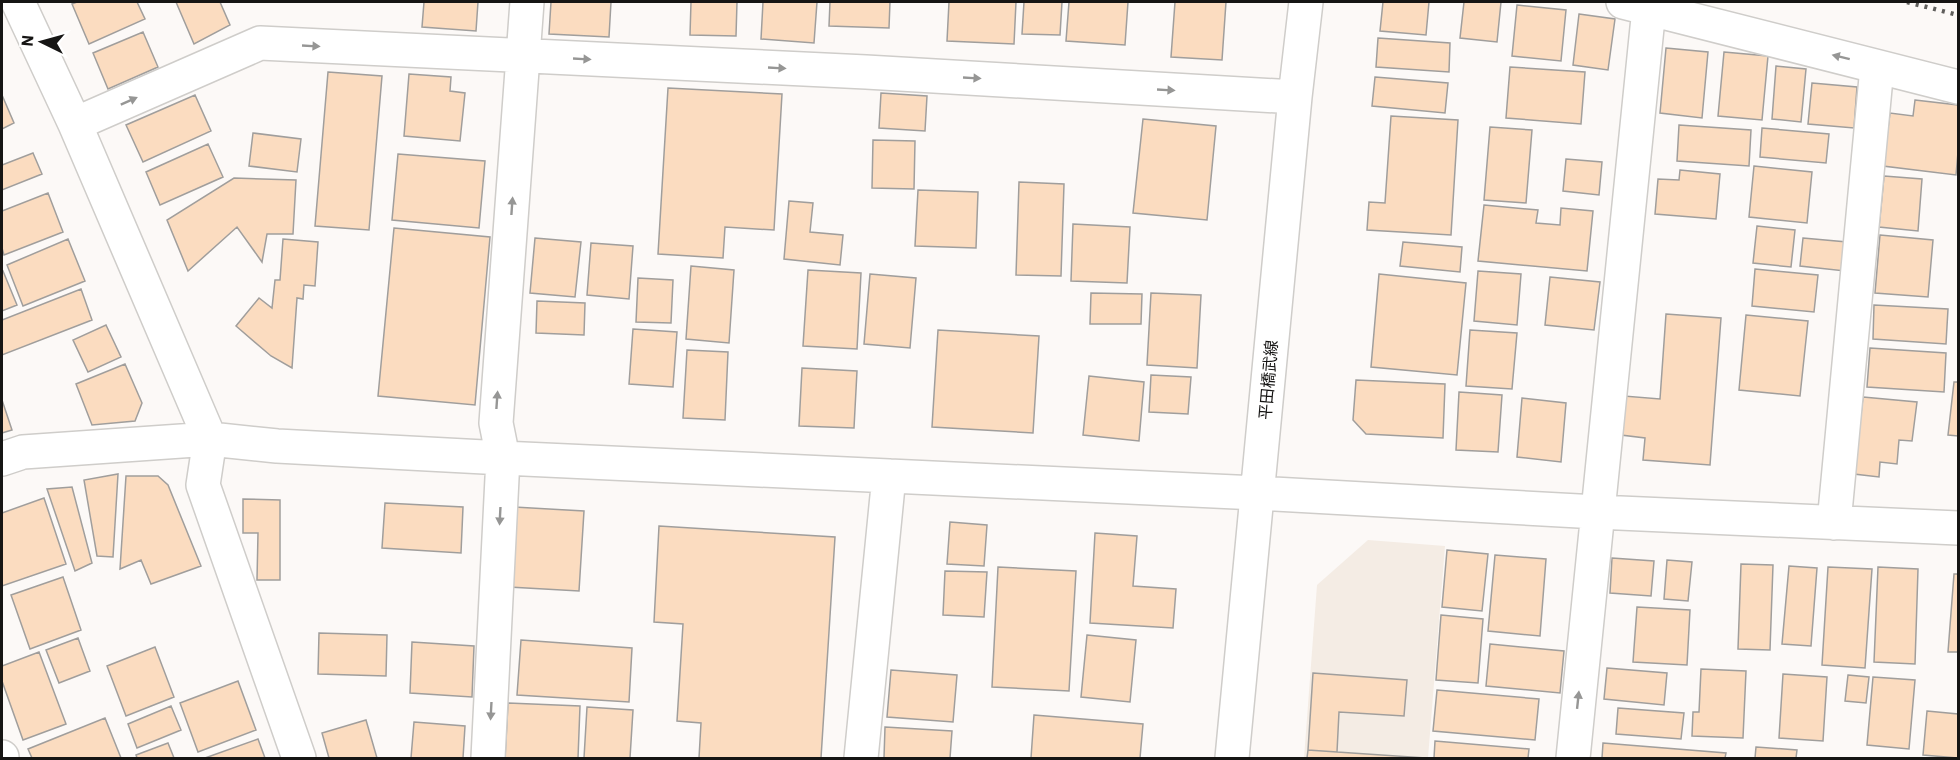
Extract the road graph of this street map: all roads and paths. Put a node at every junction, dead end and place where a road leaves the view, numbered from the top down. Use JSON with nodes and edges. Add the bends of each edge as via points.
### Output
{"nodes":[{"id":1,"x":18,"y":2,"type":"edge"},
{"id":2,"x":527,"y":2,"type":"edge"},
{"id":3,"x":1306,"y":2,"type":"edge"},
{"id":4,"x":1636,"y":5,"type":"edge"},
{"id":5,"x":524,"y":56,"type":"junction"},
{"id":6,"x":1877,"y":67,"type":"junction"},
{"id":7,"x":1959,"y":87,"type":"edge"},
{"id":8,"x":1295,"y":97,"type":"junction"},
{"id":9,"x":75,"y":124,"type":"junction"},
{"id":10,"x":210,"y":439,"type":"junction"},
{"id":11,"x":503,"y":458,"type":"junction"},
{"id":12,"x":2,"y":459,"type":"edge"},
{"id":13,"x":889,"y":476,"type":"junction"},
{"id":14,"x":1257,"y":493,"type":"junction"},
{"id":15,"x":1597,"y":512,"type":"junction"},
{"id":16,"x":1834,"y":523,"type":"junction"},
{"id":17,"x":1959,"y":528,"type":"edge"},
{"id":18,"x":299,"y":759,"type":"edge"},
{"id":19,"x":488,"y":759,"type":"edge"},
{"id":20,"x":861,"y":759,"type":"edge"},
{"id":21,"x":1232,"y":759,"type":"edge"},
{"id":22,"x":1573,"y":759,"type":"edge"}],
"edges":[{"from":1,"to":9,"type":"street"},
{"from":2,"to":5,"type":"street"},
{"from":3,"to":8,"type":"street","name":"平田橋武線"},
{"from":6,"to":4,"type":"street","one_way":true},
{"from":4,"to":15,"type":"street"},
{"from":5,"to":8,"type":"street","one_way":true},
{"from":9,"to":5,"type":"street","one_way":true,"via":[[260,43]]},
{"from":11,"to":5,"type":"street","one_way":true,"via":[[495,423]]},
{"from":6,"to":7,"type":"street"},
{"from":6,"to":16,"type":"street"},
{"from":8,"to":14,"type":"street","name":"平田橋武線"},
{"from":9,"to":10,"type":"street"},
{"from":10,"to":11,"type":"street"},
{"from":10,"to":12,"type":"street","via":[[23,452]]},
{"from":10,"to":18,"type":"street","via":[[203,485]]},
{"from":11,"to":13,"type":"street"},
{"from":11,"to":19,"type":"street","one_way":true},
{"from":13,"to":14,"type":"street"},
{"from":13,"to":20,"type":"street"},
{"from":14,"to":15,"type":"street"},
{"from":14,"to":21,"type":"street","name":"平田橋武線"},
{"from":15,"to":16,"type":"street"},
{"from":22,"to":15,"type":"street","one_way":true},
{"from":16,"to":17,"type":"street"}]}
